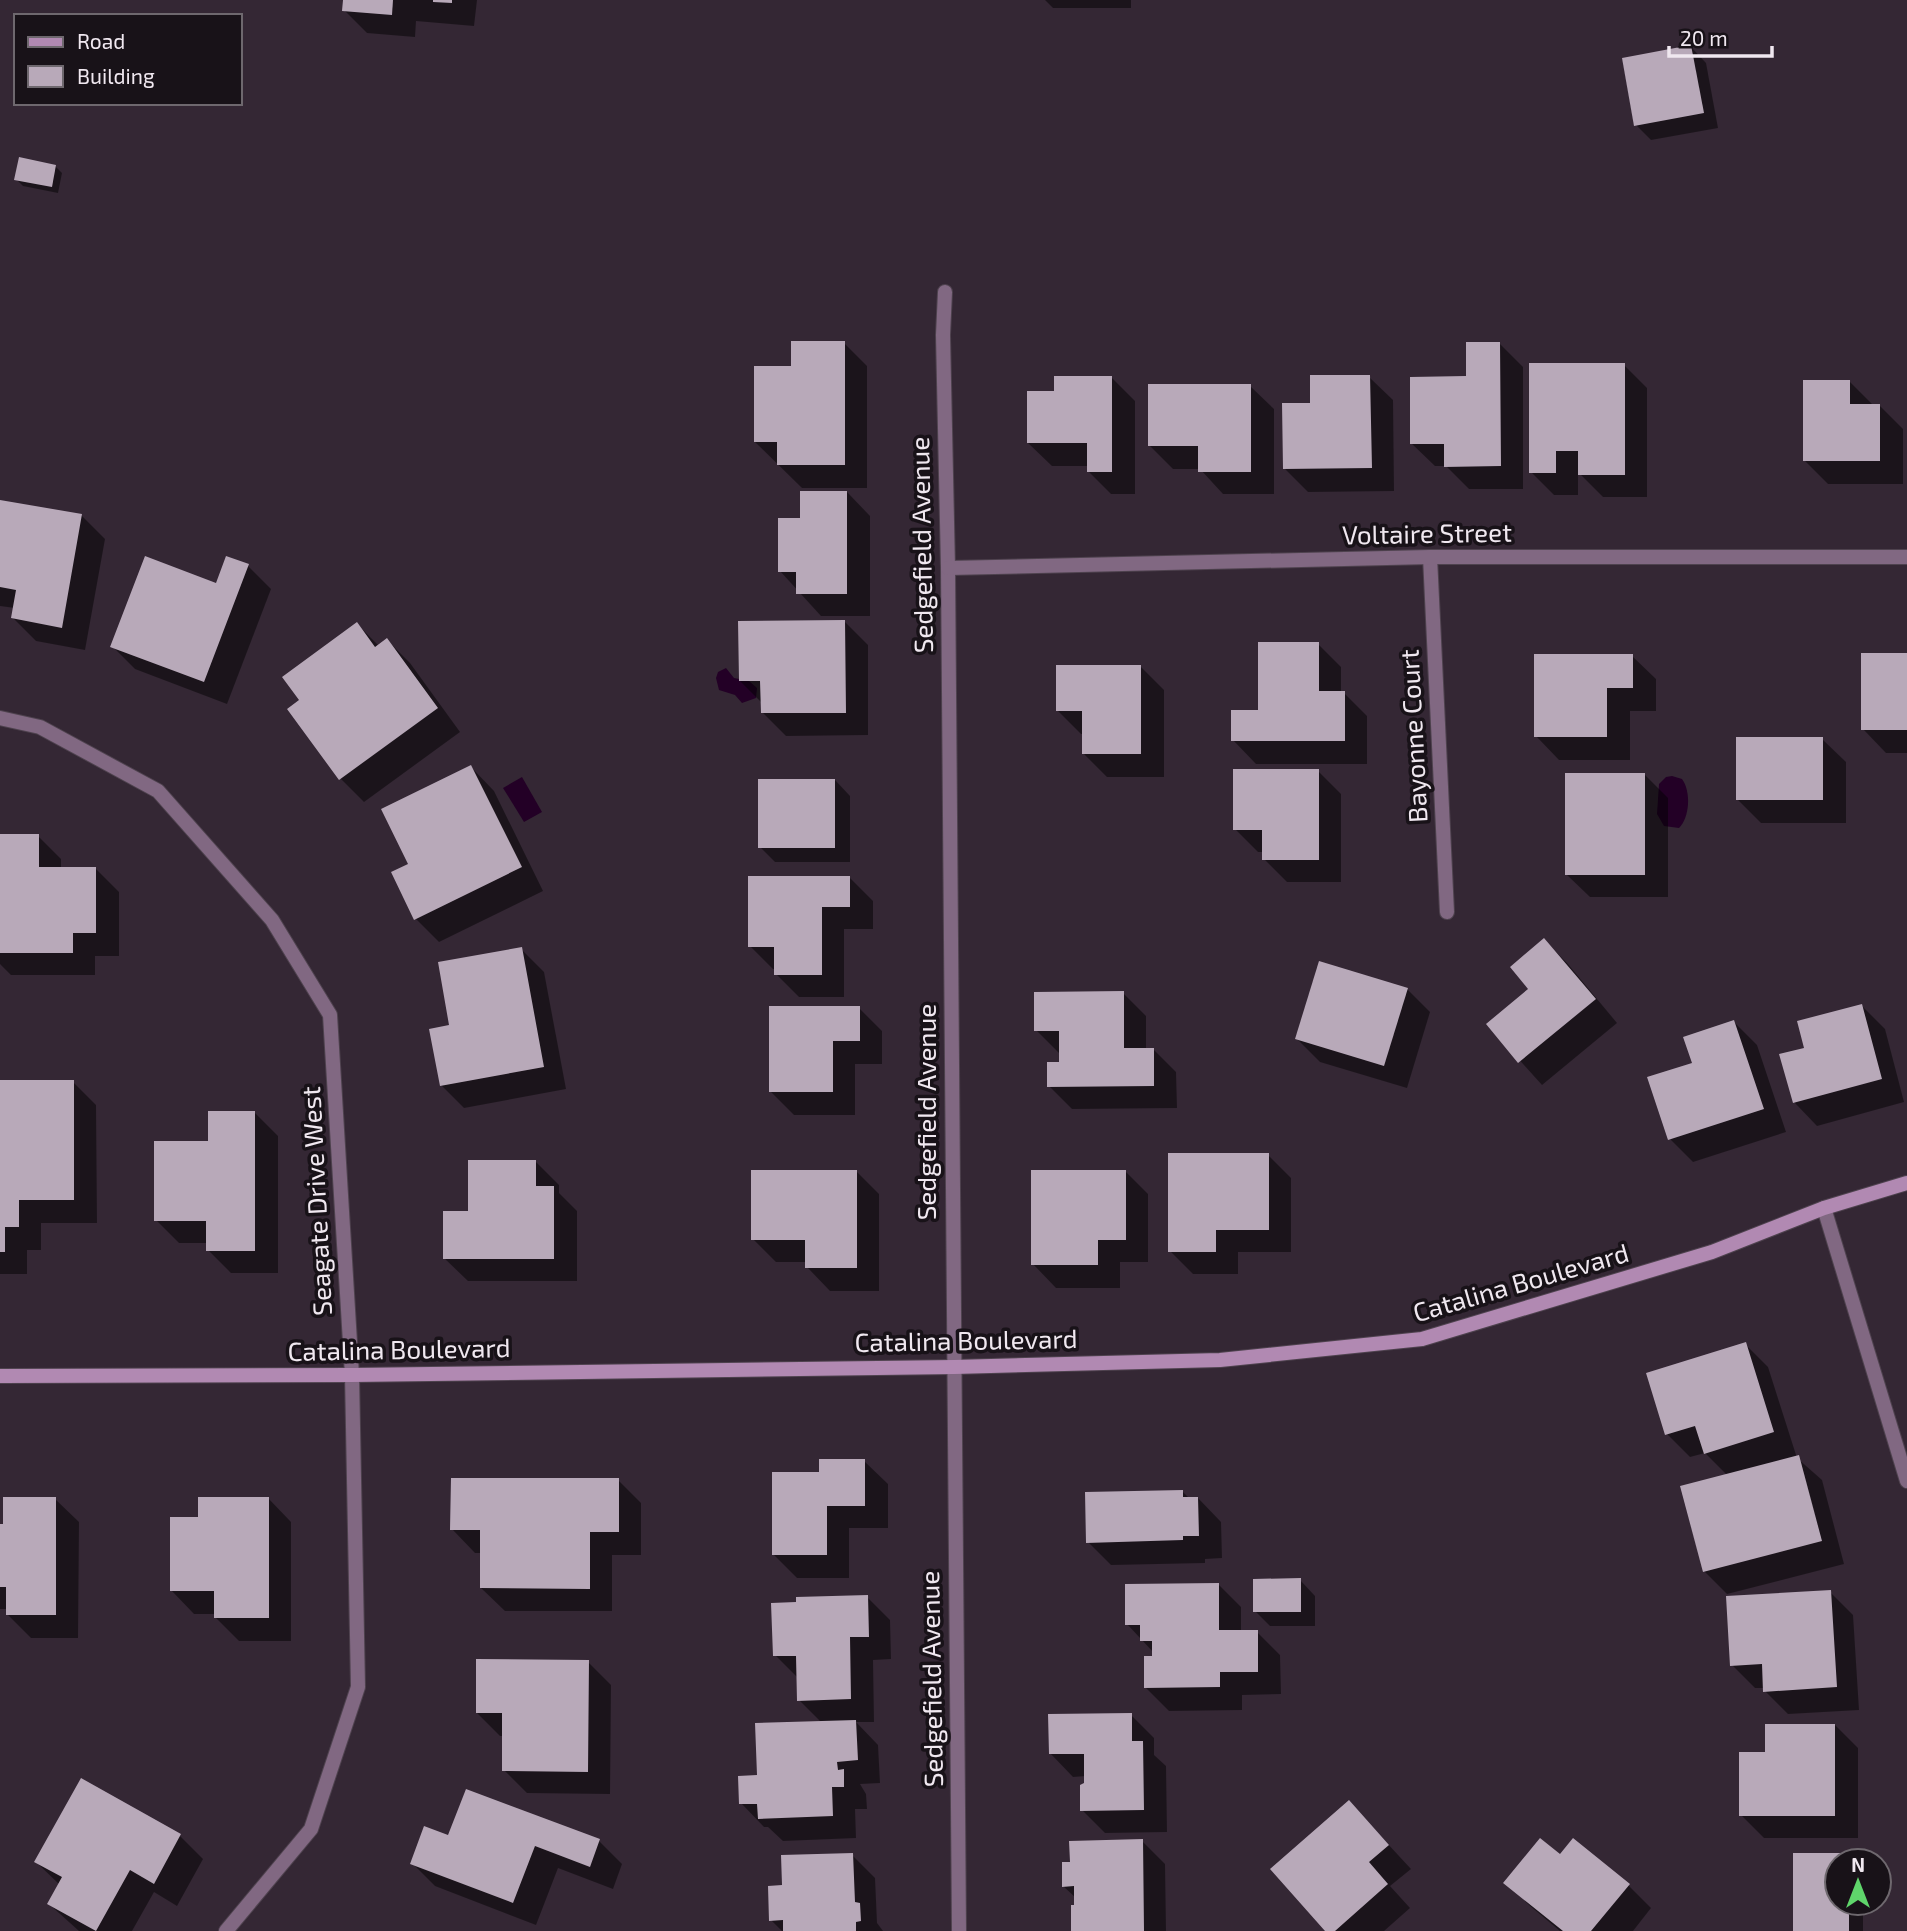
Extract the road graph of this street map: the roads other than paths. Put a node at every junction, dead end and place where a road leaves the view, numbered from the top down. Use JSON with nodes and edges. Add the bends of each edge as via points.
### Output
{"nodes":[{"id":1,"x":945,"y":292,"type":"dead end"},
{"id":2,"x":1430,"y":557,"type":"junction"},
{"id":3,"x":1907,"y":557,"type":"edge"},
{"id":4,"x":948,"y":568,"type":"junction"},
{"id":5,"x":0,"y":718,"type":"edge"},
{"id":6,"x":1447,"y":912,"type":"dead end"},
{"id":7,"x":1907,"y":1183,"type":"edge"},
{"id":8,"x":1824,"y":1208,"type":"junction"},
{"id":9,"x":954,"y":1367,"type":"junction"},
{"id":10,"x":352,"y":1375,"type":"junction"},
{"id":11,"x":0,"y":1376,"type":"edge"},
{"id":12,"x":1907,"y":1481,"type":"edge"},
{"id":13,"x":226,"y":1931,"type":"edge"},
{"id":14,"x":959,"y":1931,"type":"edge"}],
"edges":[{"from":1,"to":4,"type":"street","name":"Sedgefield Avenue"},
{"from":2,"to":3,"type":"street","name":"Voltaire Street"},
{"from":2,"to":4,"type":"street","name":"Voltaire Street"},
{"from":2,"to":6,"type":"street","name":"Bayonne Court"},
{"from":4,"to":9,"type":"street","name":"Sedgefield Avenue"},
{"from":5,"to":10,"type":"street","name":"Seagate Drive West","via":[[40,727],[158,791],[272,920],[330,1015]]},
{"from":7,"to":8,"type":"street","name":"Catalina Boulevard"},
{"from":8,"to":9,"type":"street","name":"Catalina Boulevard","via":[[1712,1252],[1422,1339],[1220,1360]]},
{"from":8,"to":12,"type":"street"},
{"from":9,"to":10,"type":"street","name":"Catalina Boulevard"},
{"from":9,"to":14,"type":"street","name":"Sedgefield Avenue"},
{"from":10,"to":11,"type":"street","name":"Catalina Boulevard"},
{"from":10,"to":13,"type":"street","name":"Seagate Drive West","via":[[358,1687],[311,1829]]}]}
